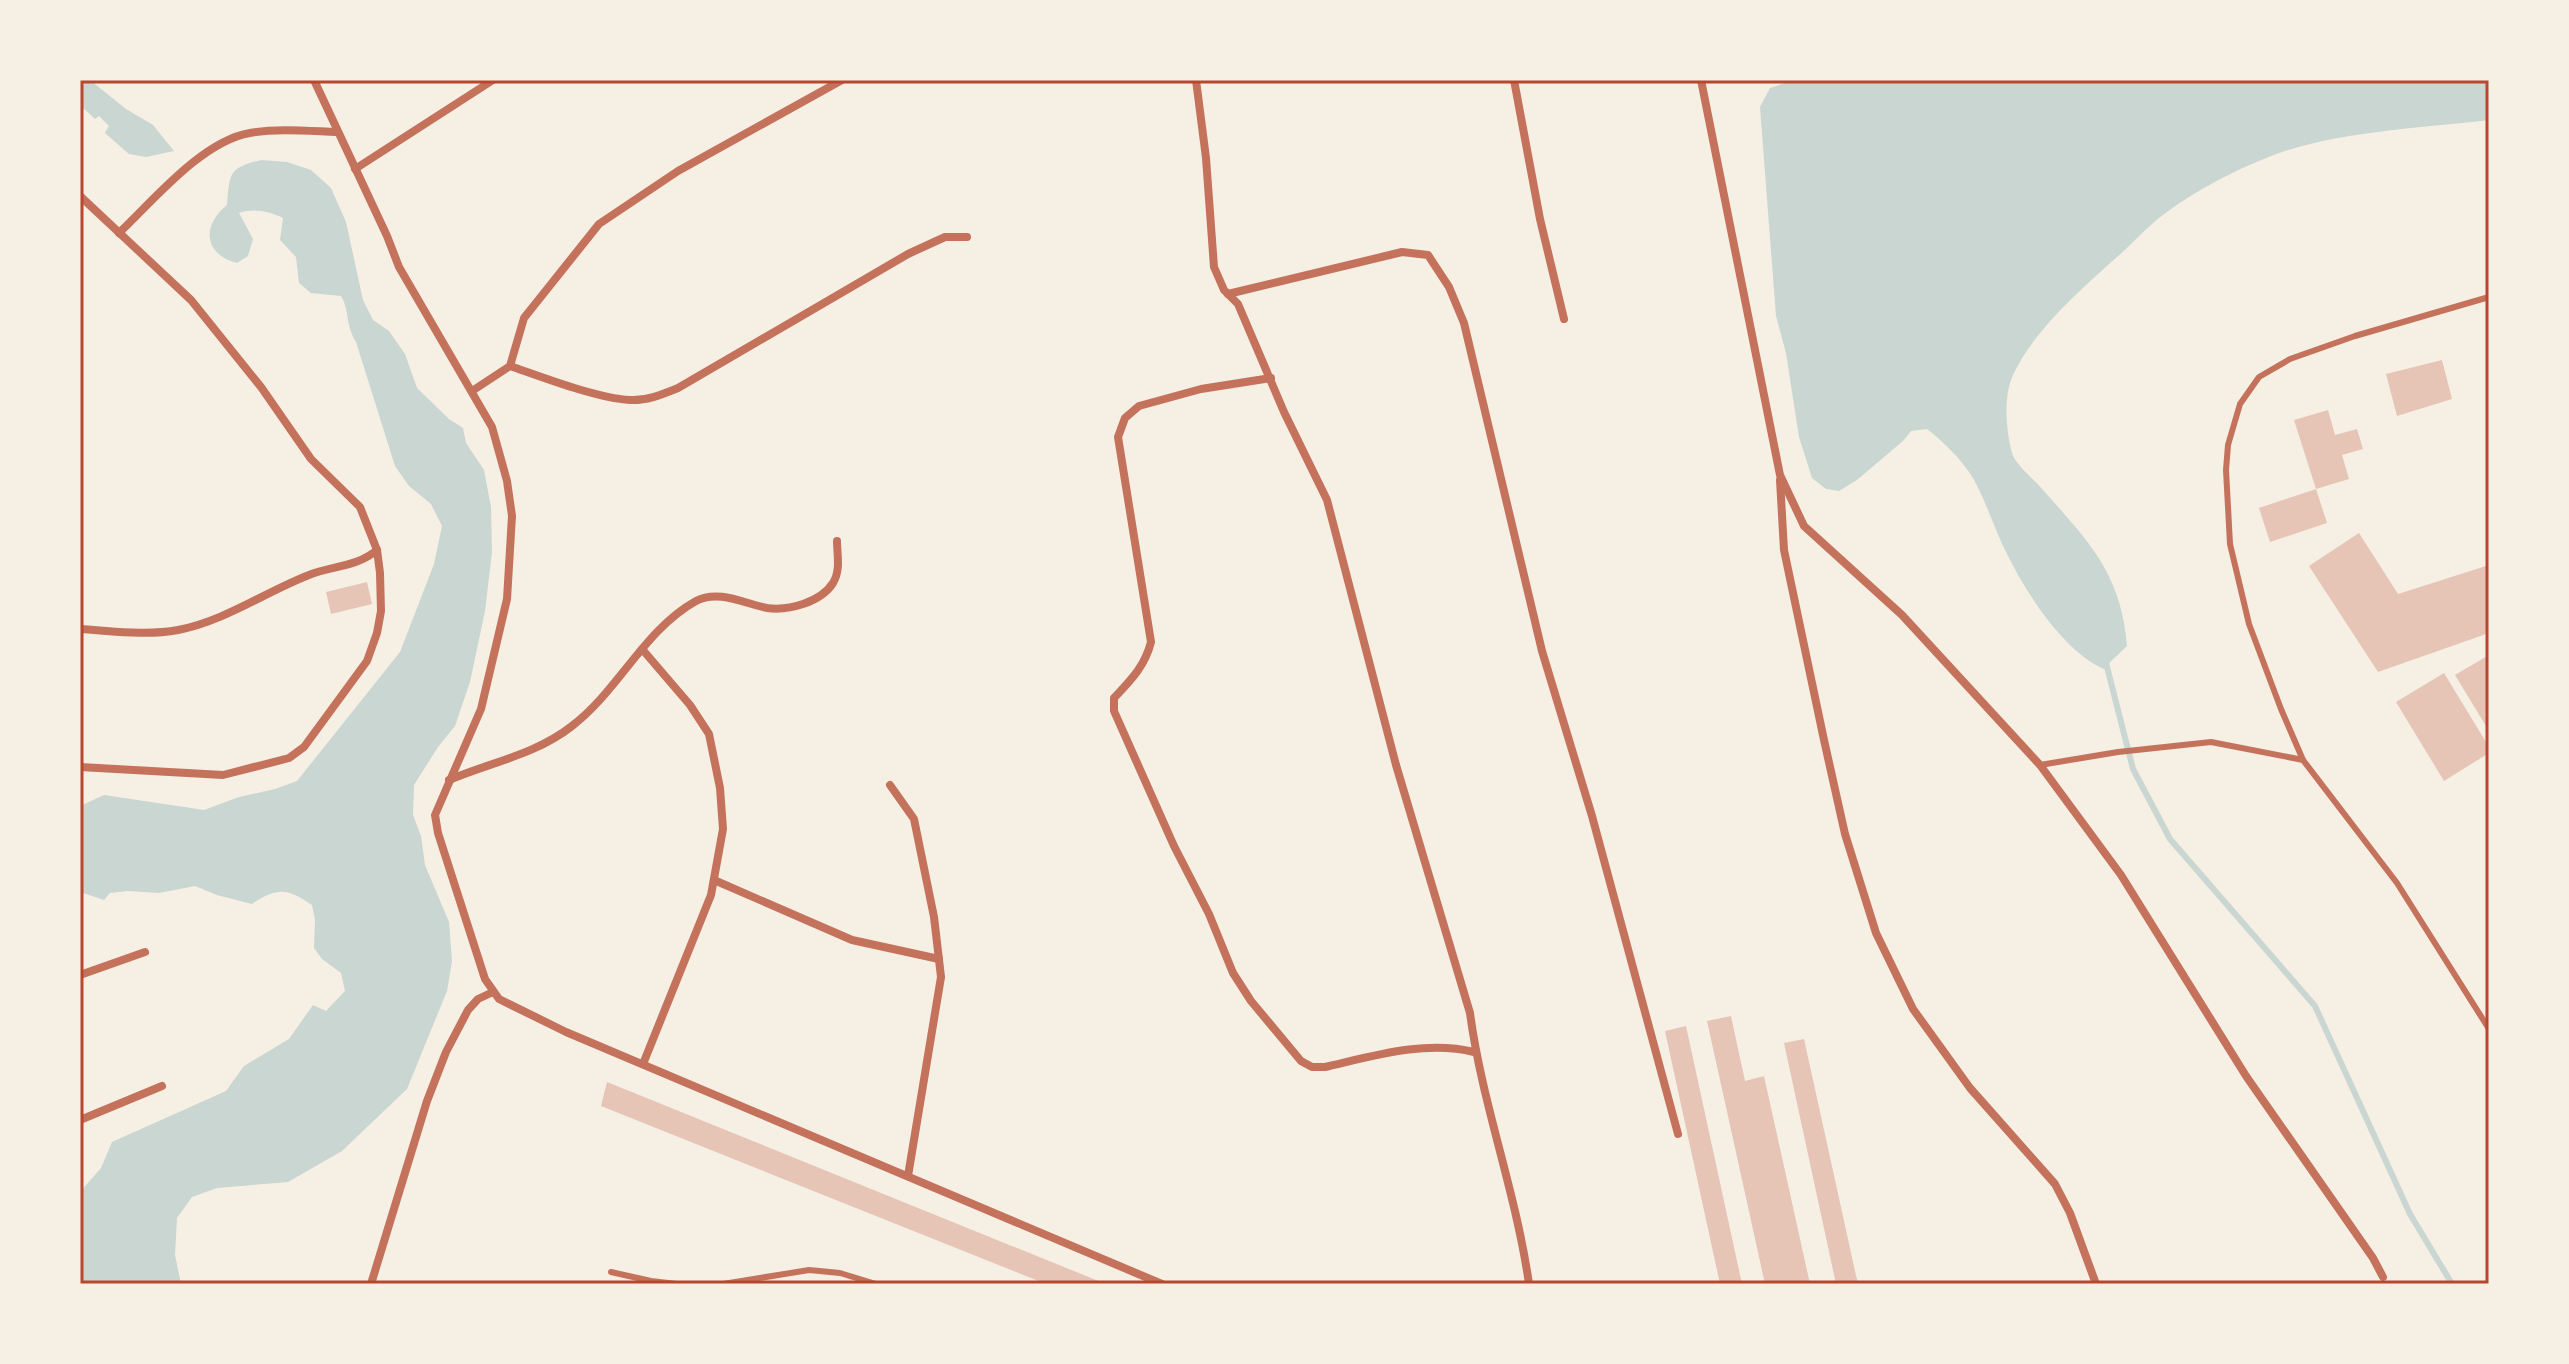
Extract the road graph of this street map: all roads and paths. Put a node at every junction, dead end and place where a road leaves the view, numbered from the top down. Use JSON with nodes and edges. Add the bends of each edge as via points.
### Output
{"nodes":[{"id":1,"x":314,"y":80,"type":"edge"},
{"id":2,"x":493,"y":80,"type":"edge"},
{"id":3,"x":842,"y":80,"type":"edge"},
{"id":4,"x":1196,"y":80,"type":"edge"},
{"id":5,"x":1514,"y":80,"type":"edge"},
{"id":6,"x":1701,"y":80,"type":"edge"},
{"id":7,"x":336,"y":132,"type":"junction"},
{"id":8,"x":355,"y":169,"type":"junction"},
{"id":9,"x":80,"y":196,"type":"edge"},
{"id":10,"x":119,"y":233,"type":"junction"},
{"id":11,"x":967,"y":237,"type":"dead end"},
{"id":12,"x":1228,"y":294,"type":"junction"},
{"id":13,"x":2489,"y":297,"type":"edge"},
{"id":14,"x":1564,"y":319,"type":"dead end"},
{"id":15,"x":510,"y":366,"type":"junction"},
{"id":16,"x":1271,"y":378,"type":"junction"},
{"id":17,"x":472,"y":391,"type":"junction"},
{"id":18,"x":1780,"y":475,"type":"junction"},
{"id":19,"x":837,"y":541,"type":"dead end"},
{"id":20,"x":377,"y":550,"type":"junction"},
{"id":21,"x":80,"y":629,"type":"edge"},
{"id":22,"x":642,"y":649,"type":"junction"},
{"id":23,"x":2303,"y":760,"type":"junction"},
{"id":24,"x":2040,"y":765,"type":"junction"},
{"id":25,"x":80,"y":767,"type":"edge"},
{"id":26,"x":449,"y":780,"type":"junction"},
{"id":27,"x":890,"y":785,"type":"dead end"},
{"id":28,"x":714,"y":880,"type":"junction"},
{"id":29,"x":145,"y":952,"type":"dead end"},
{"id":30,"x":939,"y":959,"type":"junction"},
{"id":31,"x":80,"y":975,"type":"edge"},
{"id":32,"x":493,"y":992,"type":"junction"},
{"id":33,"x":2489,"y":1029,"type":"edge"},
{"id":34,"x":1474,"y":1052,"type":"junction"},
{"id":35,"x":643,"y":1064,"type":"junction"},
{"id":36,"x":162,"y":1086,"type":"dead end"},
{"id":37,"x":80,"y":1120,"type":"edge"},
{"id":38,"x":1678,"y":1134,"type":"dead end"},
{"id":39,"x":908,"y":1176,"type":"junction"},
{"id":40,"x":611,"y":1272,"type":"dead end"},
{"id":41,"x":2383,"y":1277,"type":"dead end"},
{"id":42,"x":371,"y":1284,"type":"edge"},
{"id":43,"x":677,"y":1284,"type":"edge"},
{"id":44,"x":723,"y":1284,"type":"edge"},
{"id":45,"x":876,"y":1284,"type":"edge"},
{"id":46,"x":1162,"y":1284,"type":"edge"},
{"id":47,"x":1529,"y":1284,"type":"edge"},
{"id":48,"x":2096,"y":1284,"type":"edge"}],
"edges":[{"from":1,"to":7,"type":"street"},
{"from":2,"to":8,"type":"street"},
{"from":3,"to":15,"type":"street","via":[[678,171],[599,224],[524,318]]},
{"from":4,"to":12,"type":"street","via":[[1214,267]]},
{"from":5,"to":14,"type":"street"},
{"from":6,"to":18,"type":"street"},
{"from":7,"to":8,"type":"street"},
{"from":7,"to":10,"type":"street","via":[[249,133],[224,143],[191,164]]},
{"from":8,"to":17,"type":"street","via":[[399,267]]},
{"from":9,"to":10,"type":"street"},
{"from":10,"to":20,"type":"street","via":[[191,300],[311,459],[360,507]]},
{"from":11,"to":15,"type":"street","via":[[945,237],[908,254],[678,388],[646,399],[607,395]]},
{"from":12,"to":16,"type":"street","via":[[1238,304]]},
{"from":12,"to":38,"type":"street","via":[[1402,252],[1428,255],[1449,287],[1464,323],[1542,651]]},
{"from":13,"to":23,"type":"lane","via":[[2290,359],[2259,377],[2240,404],[2226,470],[2230,544],[2249,624]]},
{"from":15,"to":17,"type":"street"},
{"from":16,"to":34,"type":"street","via":[[1327,500],[1396,765],[1470,1013]]},
{"from":16,"to":34,"type":"street","via":[[1139,406],[1119,429],[1151,642],[1138,673],[1114,698],[1114,711],[1233,973],[1301,1061],[1325,1067],[1427,1047]]},
{"from":17,"to":26,"type":"street","via":[[492,427],[507,481],[511,565],[481,709]]},
{"from":18,"to":24,"type":"street","via":[[1804,526],[1902,615]]},
{"from":18,"to":48,"type":"street","via":[[1784,550],[1845,834],[1876,933],[1913,1009],[1970,1088],[2055,1184]]},
{"from":19,"to":22,"type":"street","via":[[838,566],[820,596],[776,609],[709,596],[674,617]]},
{"from":20,"to":21,"type":"street","via":[[366,559],[296,580],[195,626],[131,633]]},
{"from":20,"to":25,"type":"street","via":[[381,611],[367,661],[304,747],[289,758],[223,775]]},
{"from":22,"to":26,"type":"street","via":[[604,697],[571,727],[515,758]]},
{"from":22,"to":28,"type":"street","via":[[709,734],[723,829]]},
{"from":23,"to":24,"type":"lane","via":[[2211,742]]},
{"from":23,"to":33,"type":"lane","via":[[2397,883]]},
{"from":24,"to":41,"type":"street","via":[[2121,875],[2246,1076]]},
{"from":26,"to":32,"type":"street","via":[[435,815],[438,833]]},
{"from":27,"to":30,"type":"street","via":[[914,819]]},
{"from":28,"to":30,"type":"street","via":[[852,940]]},
{"from":28,"to":35,"type":"street"},
{"from":29,"to":31,"type":"street"},
{"from":30,"to":39,"type":"street","via":[[939,998]]},
{"from":32,"to":35,"type":"street","via":[[566,1032]]},
{"from":32,"to":42,"type":"street","via":[[468,1010],[446,1052]]},
{"from":34,"to":47,"type":"street","via":[[1496,1127]]},
{"from":35,"to":39,"type":"street"},
{"from":36,"to":37,"type":"street"},
{"from":39,"to":46,"type":"street"},
{"from":40,"to":43,"type":"lane"},
{"from":44,"to":45,"type":"lane","via":[[809,1270]]}]}
